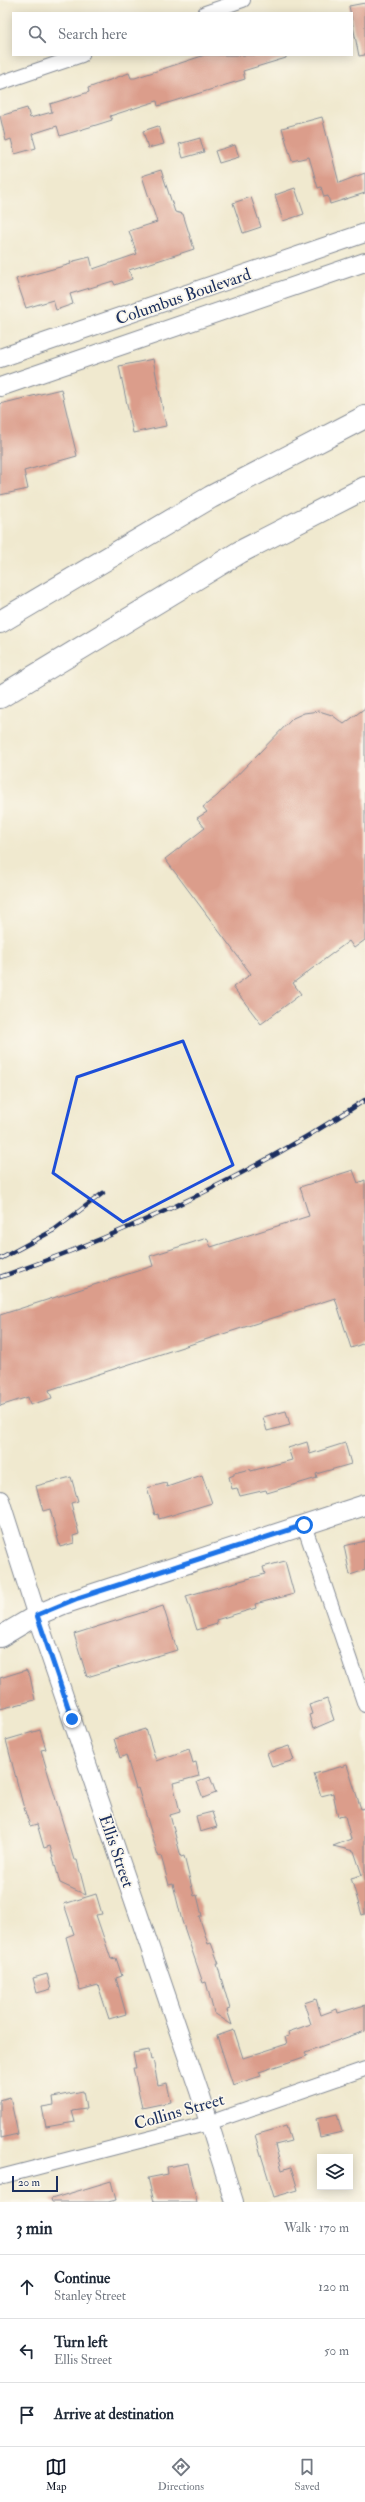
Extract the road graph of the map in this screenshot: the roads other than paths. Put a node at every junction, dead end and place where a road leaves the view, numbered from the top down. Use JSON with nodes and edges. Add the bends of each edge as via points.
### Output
{"nodes":[{"id":1,"x":243,"y":0,"type":"edge"},
{"id":2,"x":208,"y":12,"type":"edge"},
{"id":3,"x":79,"y":56,"type":"edge"},
{"id":4,"x":0,"y":83,"type":"edge"},
{"id":5,"x":365,"y":233,"type":"edge"},
{"id":6,"x":365,"y":262,"type":"edge"},
{"id":7,"x":83,"y":331,"type":"junction"},
{"id":8,"x":92,"y":357,"type":"junction"},
{"id":9,"x":0,"y":358,"type":"edge"},
{"id":10,"x":0,"y":387,"type":"edge"},
{"id":11,"x":365,"y":417,"type":"edge"},
{"id":12,"x":365,"y":488,"type":"edge"},
{"id":13,"x":0,"y":622,"type":"edge"},
{"id":14,"x":0,"y":697,"type":"edge"},
{"id":15,"x":0,"y":1500,"type":"edge"},
{"id":16,"x":365,"y":1505,"type":"edge"},
{"id":17,"x":304,"y":1525,"type":"junction"},
{"id":18,"x":37,"y":1615,"type":"junction"},
{"id":19,"x":0,"y":1637,"type":"edge"},
{"id":20,"x":365,"y":1705,"type":"edge"},
{"id":21,"x":365,"y":2069,"type":"edge"},
{"id":22,"x":209,"y":2123,"type":"junction"},
{"id":23,"x":0,"y":2177,"type":"edge"},
{"id":24,"x":234,"y":2202,"type":"edge"}],
"edges":[{"from":1,"to":2,"type":"street"},
{"from":3,"to":4,"type":"street"},
{"from":5,"to":7,"type":"street","name":"Columbus Boulevard"},
{"from":6,"to":8,"type":"street","name":"Columbus Boulevard"},
{"from":7,"to":8,"type":"street"},
{"from":7,"to":9,"type":"street","name":"Columbus Boulevard"},
{"from":8,"to":10,"type":"street","name":"Columbus Boulevard"},
{"from":11,"to":13,"type":"highway","via":[[217,494]]},
{"from":12,"to":14,"type":"highway","via":[[240,552]]},
{"from":15,"to":18,"type":"street","name":"Ellis Street"},
{"from":16,"to":17,"type":"main road"},
{"from":17,"to":18,"type":"main road","via":[[78,1598]]},
{"from":17,"to":20,"type":"street"},
{"from":18,"to":19,"type":"main road"},
{"from":18,"to":22,"type":"street","name":"Ellis Street"},
{"from":21,"to":22,"type":"street","name":"Collins Street"},
{"from":22,"to":23,"type":"street","name":"Collins Street"},
{"from":22,"to":24,"type":"street","name":"Ellis Street"}]}
